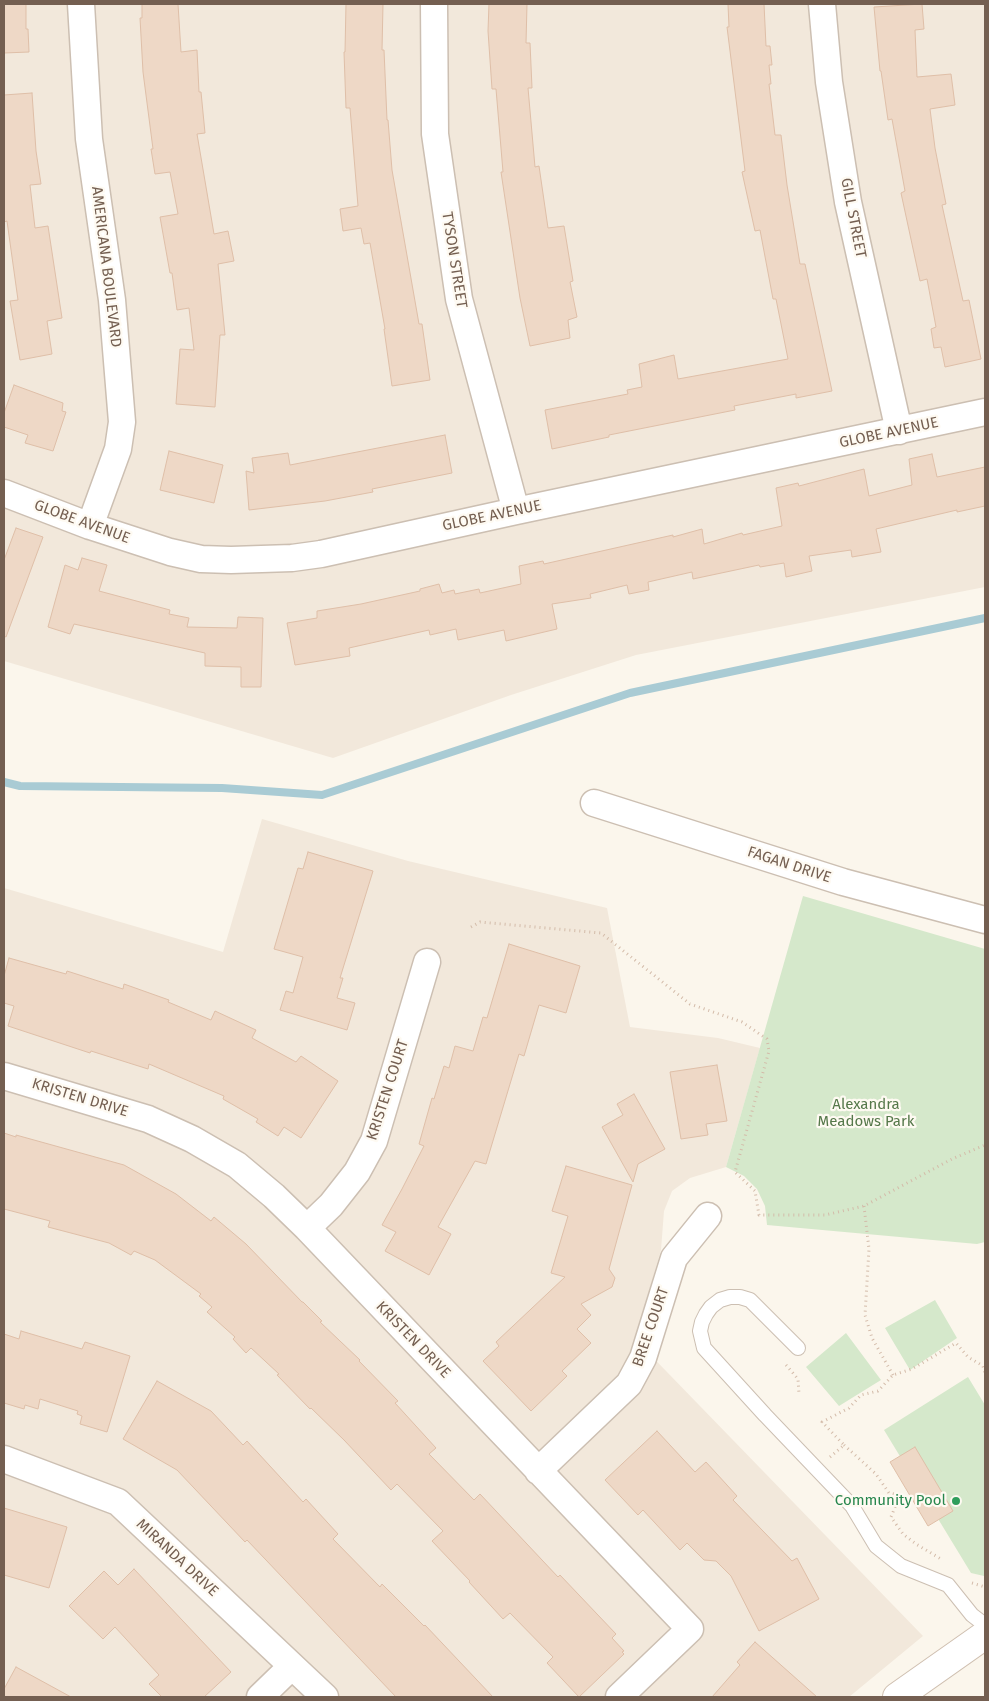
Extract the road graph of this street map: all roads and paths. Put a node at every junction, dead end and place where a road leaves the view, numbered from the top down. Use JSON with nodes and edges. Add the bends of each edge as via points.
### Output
{"nodes":[{"id":1,"x":81,"y":4,"type":"edge"},
{"id":2,"x":434,"y":4,"type":"edge"},
{"id":3,"x":822,"y":4,"type":"edge"},
{"id":4,"x":985,"y":412,"type":"edge"},
{"id":5,"x":899,"y":431,"type":"junction"},
{"id":6,"x":4,"y":493,"type":"edge"},
{"id":7,"x":516,"y":511,"type":"junction"},
{"id":8,"x":90,"y":526,"type":"junction"},
{"id":9,"x":594,"y":803,"type":"dead end"},
{"id":10,"x":985,"y":920,"type":"edge"},
{"id":11,"x":471,"y":927,"type":"dead end"},
{"id":12,"x":426,"y":962,"type":"dead end"},
{"id":13,"x":4,"y":1076,"type":"edge"},
{"id":14,"x":985,"y":1145,"type":"edge"},
{"id":15,"x":864,"y":1206,"type":"junction"},
{"id":16,"x":708,"y":1216,"type":"dead end"},
{"id":17,"x":308,"y":1228,"type":"junction"},
{"id":18,"x":798,"y":1348,"type":"dead end"},
{"id":19,"x":786,"y":1364,"type":"dead end"},
{"id":20,"x":985,"y":1373,"type":"edge"},
{"id":21,"x":893,"y":1375,"type":"junction"},
{"id":22,"x":799,"y":1394,"type":"dead end"},
{"id":23,"x":844,"y":1445,"type":"junction"},
{"id":24,"x":4,"y":1460,"type":"edge"},
{"id":25,"x":817,"y":1470,"type":"junction"},
{"id":26,"x":538,"y":1471,"type":"junction"},
{"id":27,"x":947,"y":1563,"type":"dead end"},
{"id":28,"x":965,"y":1578,"type":"dead end"},
{"id":29,"x":985,"y":1587,"type":"edge"},
{"id":30,"x":985,"y":1625,"type":"edge"},
{"id":31,"x":985,"y":1635,"type":"edge"},
{"id":32,"x":292,"y":1666,"type":"junction"},
{"id":33,"x":260,"y":1697,"type":"edge"},
{"id":34,"x":325,"y":1697,"type":"edge"},
{"id":35,"x":619,"y":1697,"type":"edge"},
{"id":36,"x":897,"y":1697,"type":"edge"}],
"edges":[{"from":1,"to":8,"type":"street","name":"AMERICANA BOULEVARD","via":[[89,139],[112,300],[122,422],[118,449]]},
{"from":2,"to":7,"type":"street","name":"TYSON STREET","via":[[435,134],[459,299]]},
{"from":3,"to":5,"type":"street","name":"GILL STREET","via":[[829,82],[848,202]]},
{"from":4,"to":5,"type":"street","name":"GLOBE AVENUE"},
{"from":5,"to":7,"type":"street","name":"GLOBE AVENUE"},
{"from":6,"to":8,"type":"street","name":"GLOBE AVENUE"},
{"from":7,"to":8,"type":"street","name":"GLOBE AVENUE","via":[[321,554],[261,560],[193,557]]},
{"from":9,"to":10,"type":"street","name":"FAGAN DRIVE","via":[[843,882]]},
{"from":11,"to":15,"type":"path","via":[[480,922],[601,933],[690,1004],[742,1022],[767,1039],[769,1052],[735,1172],[755,1191],[759,1215],[825,1215]]},
{"from":12,"to":17,"type":"street","name":"KRISTEN COURT","via":[[374,1141],[331,1205]]},
{"from":13,"to":17,"type":"street","name":"KRISTEN DRIVE","via":[[148,1119],[192,1139],[237,1165]]},
{"from":14,"to":15,"type":"path"},
{"from":15,"to":21,"type":"path","via":[[869,1249],[865,1315],[872,1338]]},
{"from":16,"to":26,"type":"street","name":"BREE COURT","via":[[674,1258],[643,1358],[629,1384]]},
{"from":17,"to":26,"type":"street","name":"KRISTEN DRIVE"},
{"from":18,"to":25,"type":"lane","via":[[750,1300],[740,1297],[720,1300],[706,1314],[700,1330],[704,1348]]},
{"from":19,"to":22,"type":"path","via":[[798,1379]]},
{"from":20,"to":21,"type":"path","via":[[983,1366],[968,1357],[956,1343],[912,1369]]},
{"from":21,"to":23,"type":"path","via":[[878,1391],[861,1396],[848,1408],[822,1422]]},
{"from":23,"to":25,"type":"path"},
{"from":23,"to":27,"type":"path","via":[[876,1474],[889,1493],[900,1495],[891,1517],[903,1534]]},
{"from":24,"to":32,"type":"street","name":"MIRANDA DRIVE","via":[[118,1502]]},
{"from":25,"to":30,"type":"lane","via":[[852,1506],[876,1546],[900,1566],[948,1585],[972,1615]]},
{"from":26,"to":35,"type":"street","name":"KRISTEN DRIVE","via":[[690,1629]]},
{"from":28,"to":29,"type":"path"},
{"from":31,"to":36,"type":"main road"},
{"from":32,"to":33,"type":"street"},
{"from":32,"to":34,"type":"street","name":"MIRANDA DRIVE"}]}
